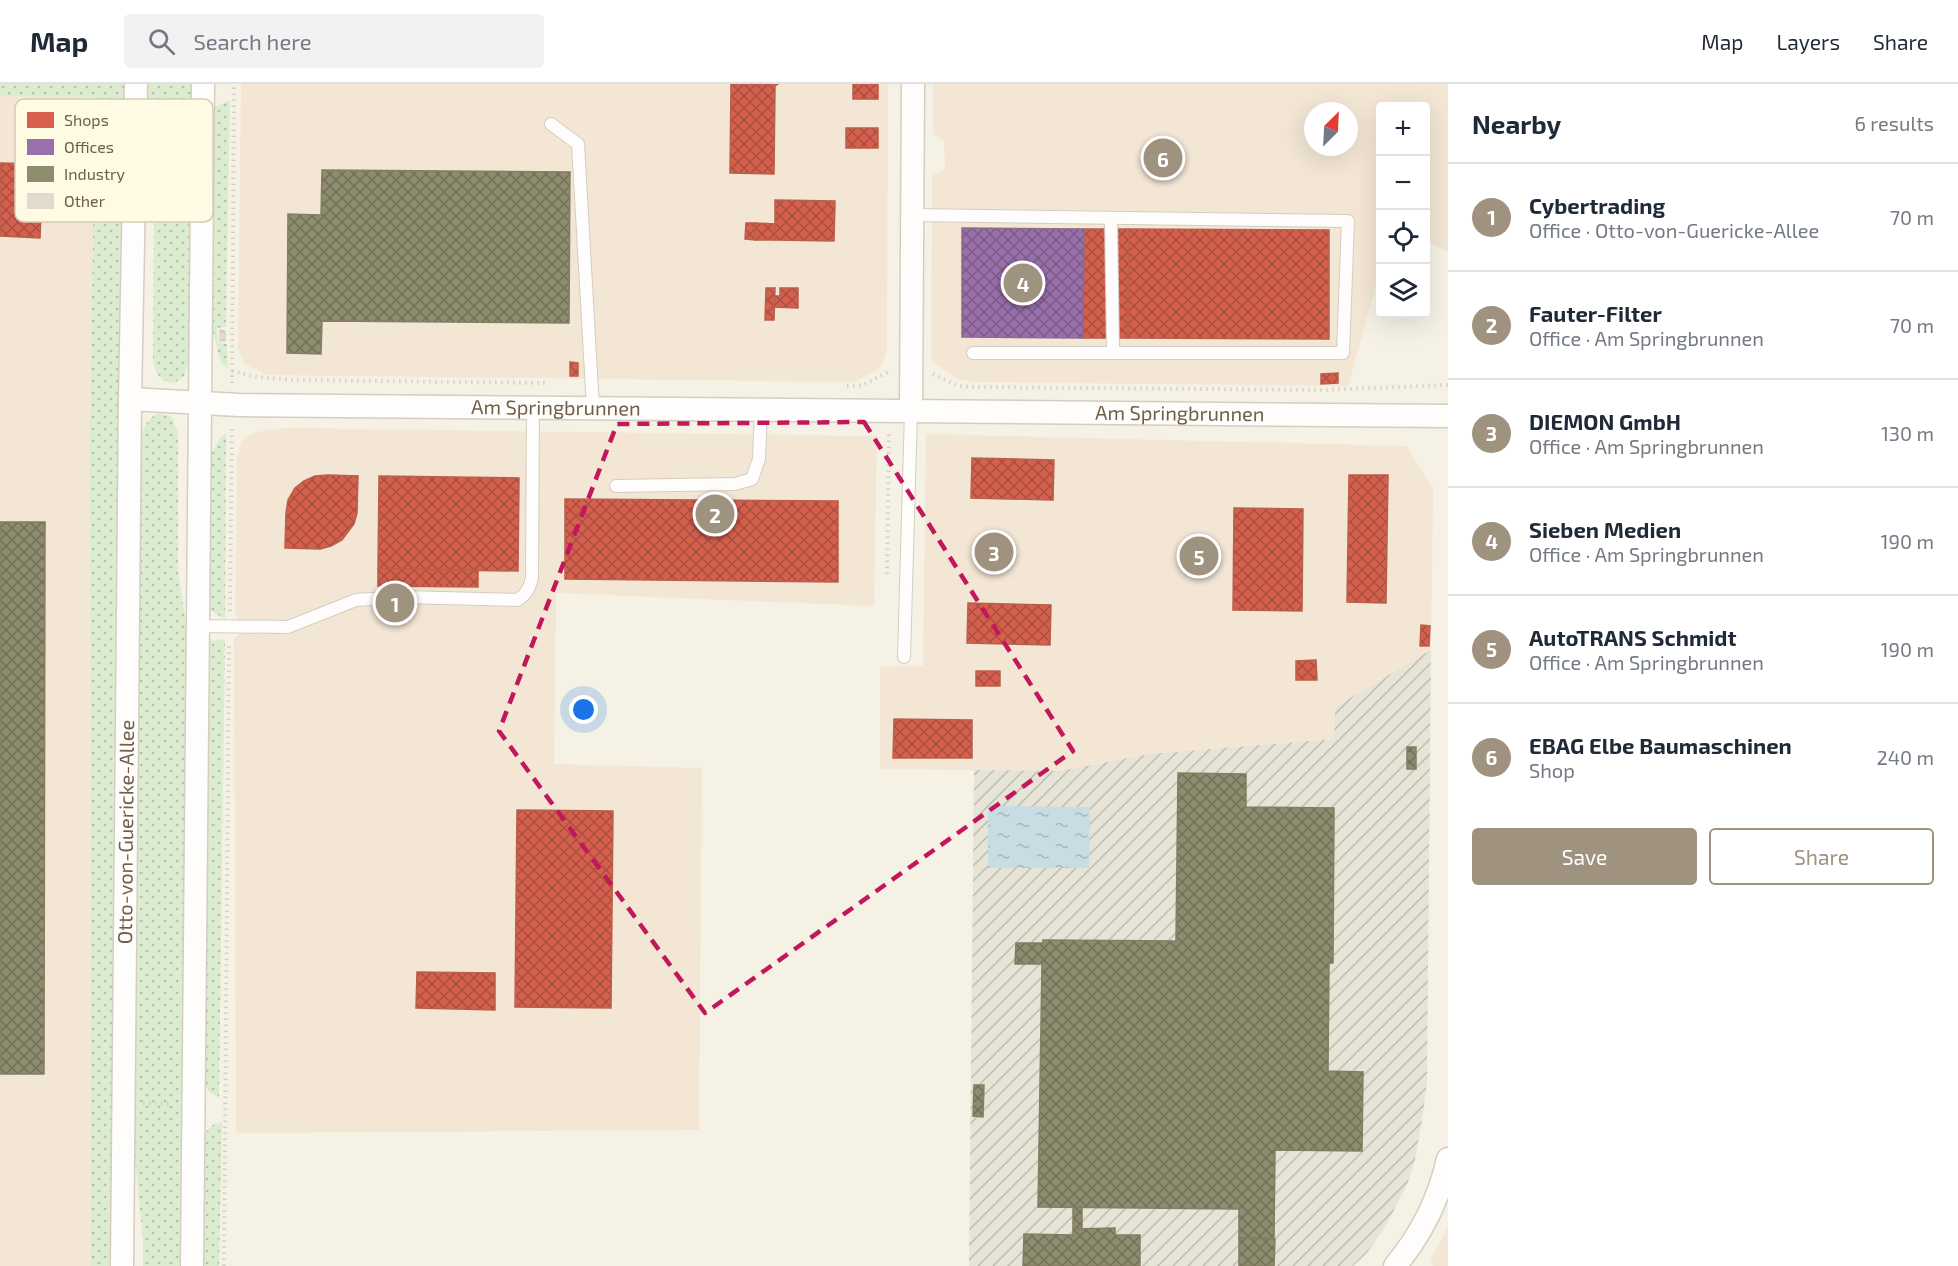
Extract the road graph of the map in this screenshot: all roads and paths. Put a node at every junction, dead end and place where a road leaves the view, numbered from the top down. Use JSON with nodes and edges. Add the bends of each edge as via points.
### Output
{"nodes":[{"id":1,"x":136,"y":84,"type":"edge"},
{"id":2,"x":203,"y":84,"type":"edge"},
{"id":3,"x":234,"y":84,"type":"edge"},
{"id":4,"x":913,"y":84,"type":"edge"},
{"id":5,"x":136,"y":99,"type":"edge"},
{"id":6,"x":203,"y":99,"type":"edge"},
{"id":7,"x":551,"y":124,"type":"dead end"},
{"id":8,"x":913,"y":215,"type":"junction"},
{"id":9,"x":1111,"y":218,"type":"junction"},
{"id":10,"x":133,"y":222,"type":"edge"},
{"id":11,"x":202,"y":222,"type":"edge"},
{"id":12,"x":973,"y":353,"type":"dead end"},
{"id":13,"x":1113,"y":353,"type":"junction"},
{"id":14,"x":912,"y":369,"type":"junction"},
{"id":15,"x":232,"y":371,"type":"junction"},
{"id":16,"x":558,"y":384,"type":"dead end"},
{"id":17,"x":1448,"y":385,"type":"edge"},
{"id":18,"x":837,"y":386,"type":"dead end"},
{"id":19,"x":130,"y":399,"type":"junction"},
{"id":20,"x":201,"y":403,"type":"junction"},
{"id":21,"x":232,"y":404,"type":"junction"},
{"id":22,"x":533,"y":407,"type":"junction"},
{"id":23,"x":593,"y":408,"type":"junction"},
{"id":24,"x":761,"y":410,"type":"junction"},
{"id":25,"x":911,"y":411,"type":"junction"},
{"id":26,"x":1448,"y":416,"type":"edge"},
{"id":27,"x":616,"y":486,"type":"dead end"},
{"id":28,"x":198,"y":626,"type":"junction"},
{"id":29,"x":229,"y":627,"type":"junction"},
{"id":30,"x":904,"y":657,"type":"dead end"},
{"id":31,"x":124,"y":1102,"type":"junction"},
{"id":32,"x":194,"y":1105,"type":"junction"},
{"id":33,"x":1448,"y":1159,"type":"edge"},
{"id":34,"x":122,"y":1266,"type":"edge"},
{"id":35,"x":192,"y":1266,"type":"edge"},
{"id":36,"x":224,"y":1266,"type":"edge"},
{"id":37,"x":1395,"y":1266,"type":"edge"}],
"edges":[{"from":1,"to":5,"type":"street","name":"Otto-von-Guericke-Allee"},
{"from":2,"to":6,"type":"street"},
{"from":3,"to":15,"type":"path"},
{"from":4,"to":8,"type":"street"},
{"from":7,"to":23,"type":"lane","via":[[578,144]]},
{"from":8,"to":9,"type":"lane"},
{"from":8,"to":14,"type":"street"},
{"from":9,"to":13,"type":"lane"},
{"from":9,"to":13,"type":"lane","via":[[1348,221],[1343,352]]},
{"from":10,"to":19,"type":"street","name":"Otto-von-Guericke-Allee"},
{"from":11,"to":20,"type":"street"},
{"from":12,"to":13,"type":"lane"},
{"from":14,"to":17,"type":"path","via":[[958,386],[974,387],[1322,390]]},
{"from":14,"to":18,"type":"path","via":[[892,370],[863,385]]},
{"from":14,"to":25,"type":"street"},
{"from":15,"to":16,"type":"path","via":[[296,380]]},
{"from":15,"to":21,"type":"path"},
{"from":19,"to":20,"type":"street"},
{"from":19,"to":31,"type":"street","name":"Otto-von-Guericke-Allee"},
{"from":20,"to":21,"type":"street","name":"Am Springbrunnen"},
{"from":20,"to":28,"type":"street"},
{"from":21,"to":22,"type":"street","name":"Am Springbrunnen"},
{"from":21,"to":29,"type":"path"},
{"from":22,"to":23,"type":"street","name":"Am Springbrunnen"},
{"from":22,"to":29,"type":"lane","via":[[532,578],[525,595],[517,600],[356,600],[288,627]]},
{"from":23,"to":24,"type":"street","name":"Am Springbrunnen"},
{"from":24,"to":25,"type":"street","name":"Am Springbrunnen"},
{"from":24,"to":27,"type":"lane","via":[[759,459],[752,479],[735,484]]},
{"from":25,"to":26,"type":"street","name":"Am Springbrunnen"},
{"from":25,"to":30,"type":"lane"},
{"from":28,"to":29,"type":"lane"},
{"from":28,"to":32,"type":"street"},
{"from":29,"to":36,"type":"path"},
{"from":31,"to":32,"type":"path"},
{"from":31,"to":34,"type":"street","name":"Otto-von-Guericke-Allee"},
{"from":32,"to":35,"type":"street"},
{"from":33,"to":37,"type":"street","via":[[1425,1223]]}]}
